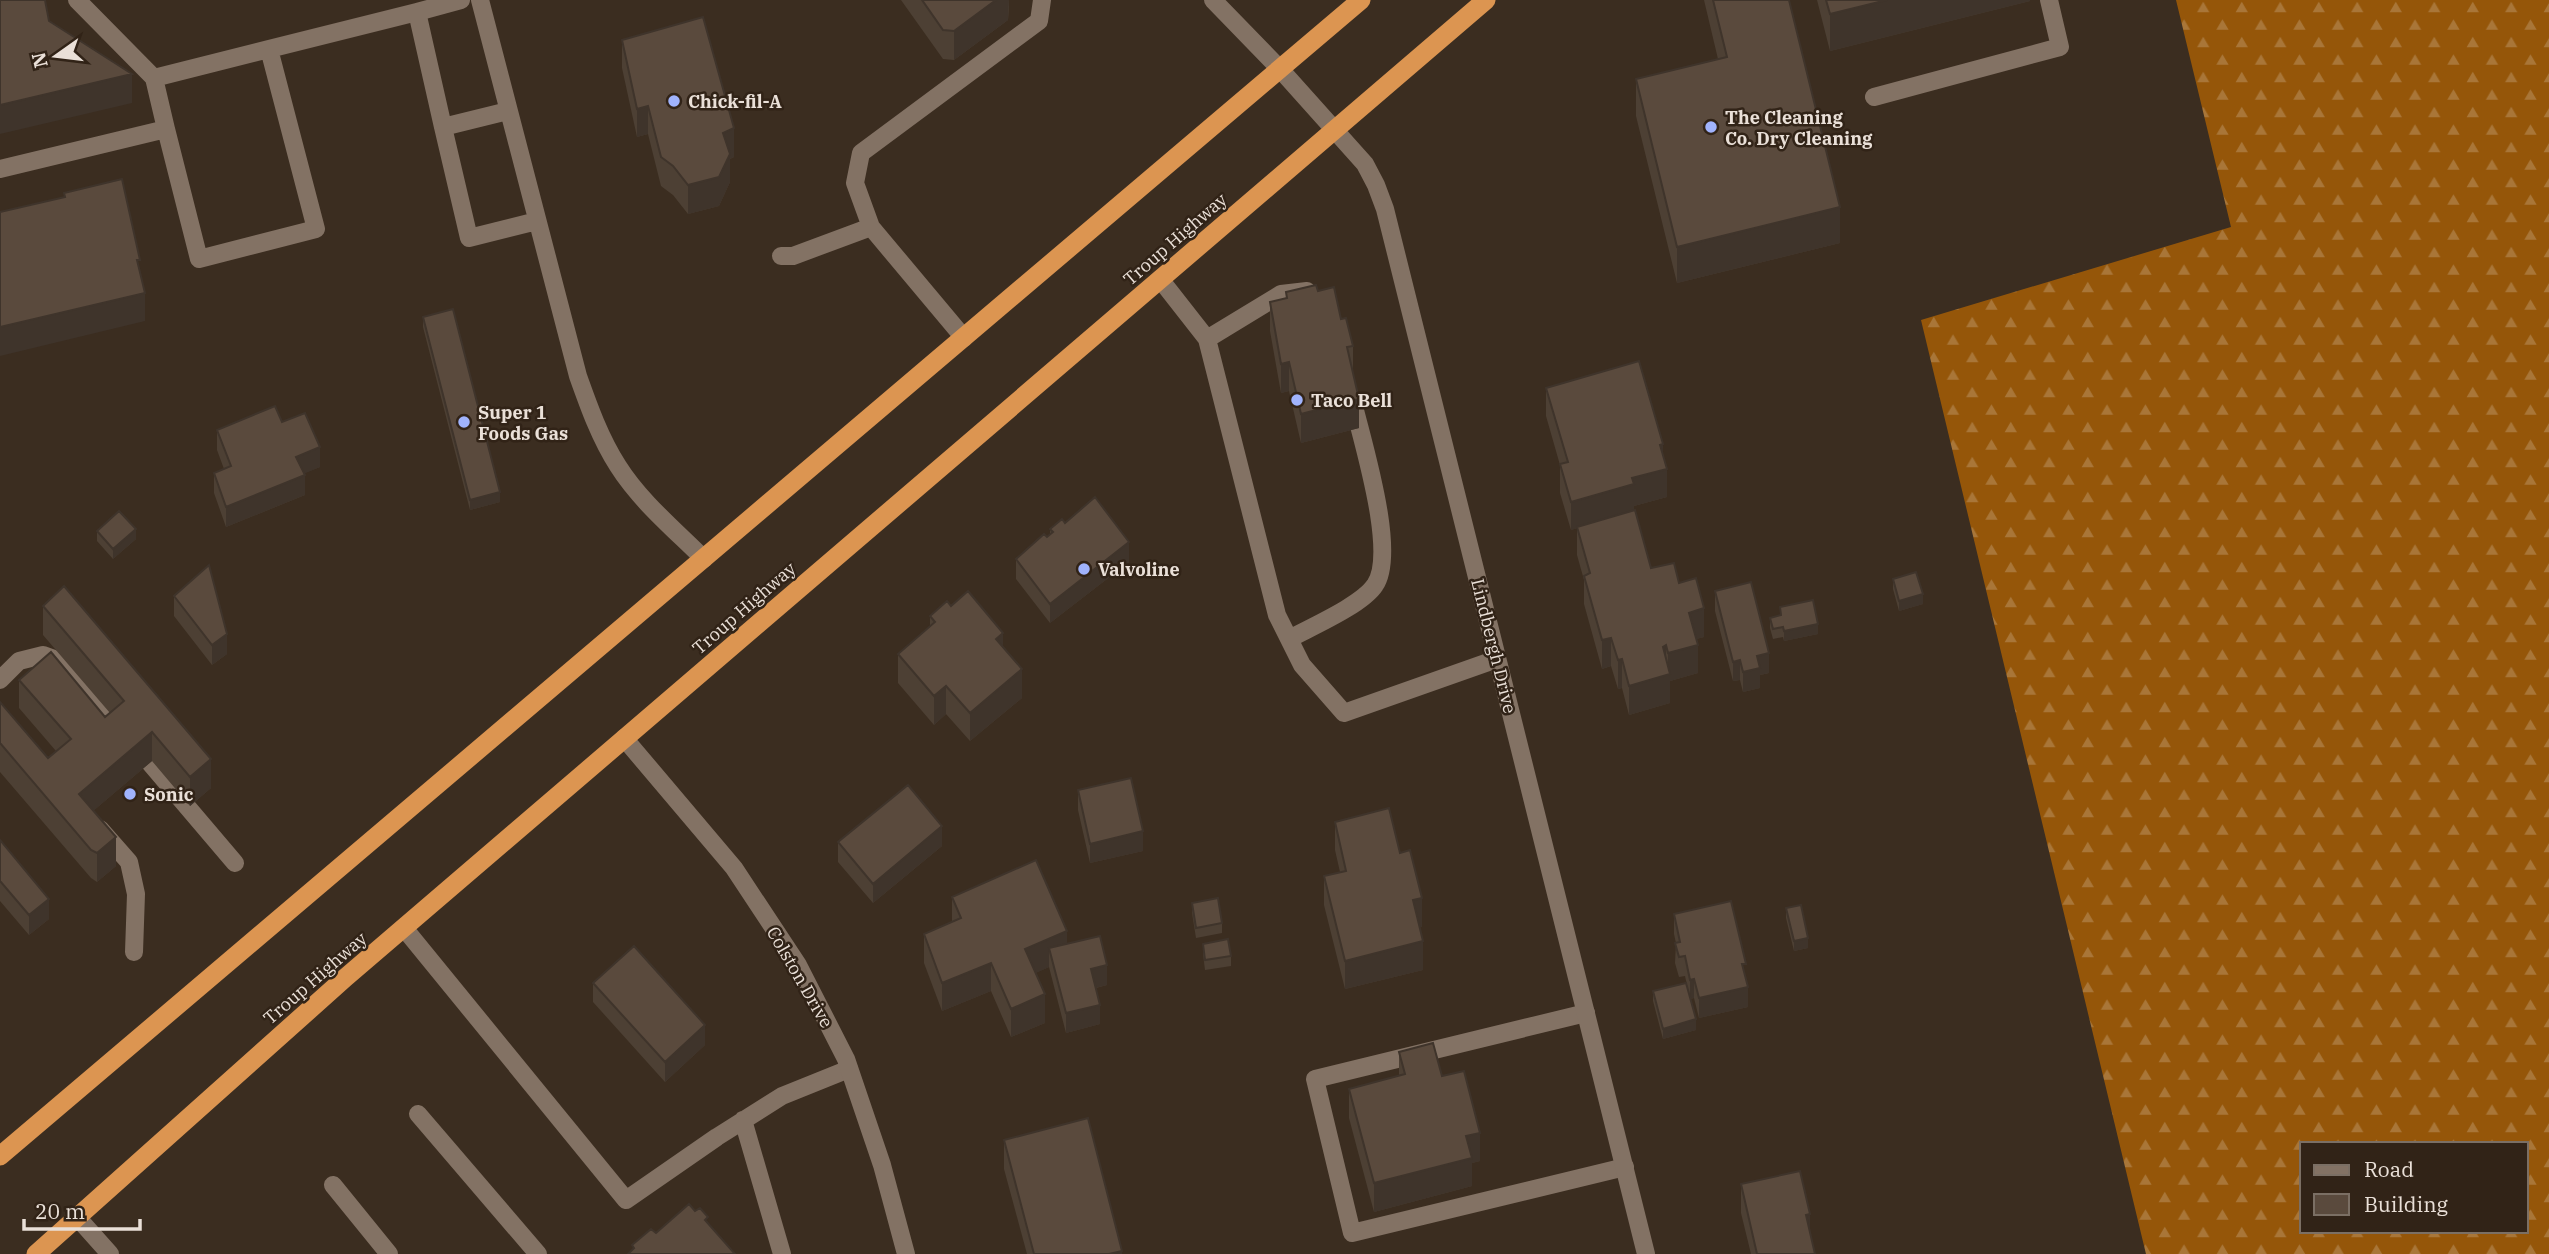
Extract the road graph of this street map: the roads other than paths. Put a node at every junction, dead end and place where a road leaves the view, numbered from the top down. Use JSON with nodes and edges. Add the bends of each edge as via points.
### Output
{"nodes":[{"id":1,"x":77,"y":0,"type":"edge"},
{"id":2,"x":461,"y":0,"type":"edge"},
{"id":3,"x":480,"y":0,"type":"edge"},
{"id":4,"x":1042,"y":0,"type":"edge"},
{"id":5,"x":1213,"y":0,"type":"edge"},
{"id":6,"x":1361,"y":0,"type":"edge"},
{"id":7,"x":1486,"y":0,"type":"edge"},
{"id":8,"x":2049,"y":0,"type":"edge"},
{"id":9,"x":416,"y":12,"type":"junction"},
{"id":10,"x":269,"y":49,"type":"junction"},
{"id":11,"x":1280,"y":69,"type":"junction"},
{"id":12,"x":154,"y":78,"type":"junction"},
{"id":13,"x":1874,"y":97,"type":"dead end"},
{"id":14,"x":508,"y":111,"type":"junction"},
{"id":15,"x":443,"y":127,"type":"junction"},
{"id":16,"x":166,"y":129,"type":"junction"},
{"id":17,"x":1335,"y":129,"type":"junction"},
{"id":18,"x":0,"y":169,"type":"edge"},
{"id":19,"x":537,"y":221,"type":"junction"},
{"id":20,"x":871,"y":227,"type":"junction"},
{"id":21,"x":781,"y":256,"type":"dead end"},
{"id":22,"x":1160,"y":279,"type":"junction"},
{"id":23,"x":1323,"y":293,"type":"edge"},
{"id":24,"x":964,"y":338,"type":"junction"},
{"id":25,"x":1207,"y":339,"type":"junction"},
{"id":26,"x":1351,"y":391,"type":"edge"},
{"id":27,"x":704,"y":559,"type":"junction"},
{"id":28,"x":1289,"y":639,"type":"junction"},
{"id":29,"x":1497,"y":659,"type":"junction"},
{"id":30,"x":0,"y":680,"type":"edge"},
{"id":31,"x":624,"y":738,"type":"junction"},
{"id":32,"x":92,"y":821,"type":"edge"},
{"id":33,"x":235,"y":863,"type":"dead end"},
{"id":34,"x":404,"y":928,"type":"junction"},
{"id":35,"x":134,"y":952,"type":"dead end"},
{"id":36,"x":1586,"y":1013,"type":"junction"},
{"id":37,"x":849,"y":1069,"type":"junction"},
{"id":38,"x":418,"y":1114,"type":"dead end"},
{"id":39,"x":743,"y":1121,"type":"junction"},
{"id":40,"x":0,"y":1156,"type":"edge"},
{"id":41,"x":1625,"y":1167,"type":"junction"},
{"id":42,"x":333,"y":1185,"type":"dead end"},
{"id":43,"x":77,"y":1217,"type":"junction"},
{"id":44,"x":36,"y":1254,"type":"edge"},
{"id":45,"x":110,"y":1254,"type":"edge"},
{"id":46,"x":389,"y":1254,"type":"edge"},
{"id":47,"x":538,"y":1254,"type":"edge"},
{"id":48,"x":782,"y":1254,"type":"edge"},
{"id":49,"x":906,"y":1254,"type":"edge"},
{"id":50,"x":1646,"y":1254,"type":"edge"}],
"edges":[{"from":1,"to":12,"type":"street"},
{"from":2,"to":9,"type":"street"},
{"from":3,"to":14,"type":"street"},
{"from":4,"to":20,"type":"street","via":[[1039,21],[861,153],[855,183]]},
{"from":5,"to":11,"type":"street","name":"Lindbergh Drive"},
{"from":6,"to":11,"type":"highway"},
{"from":7,"to":17,"type":"highway","name":"Troup Highway"},
{"from":8,"to":13,"type":"street","via":[[2060,47]]},
{"from":9,"to":10,"type":"street"},
{"from":9,"to":15,"type":"street"},
{"from":10,"to":12,"type":"street"},
{"from":10,"to":16,"type":"street","via":[[316,229],[200,259]]},
{"from":11,"to":17,"type":"street","name":"Lindbergh Drive"},
{"from":11,"to":24,"type":"highway"},
{"from":12,"to":16,"type":"street"},
{"from":14,"to":15,"type":"street"},
{"from":14,"to":19,"type":"street"},
{"from":15,"to":19,"type":"street","via":[[469,238]]},
{"from":16,"to":18,"type":"street"},
{"from":17,"to":22,"type":"highway","name":"Troup Highway"},
{"from":17,"to":29,"type":"street","name":"Lindbergh Drive","via":[[1365,164],[1385,209]]},
{"from":19,"to":27,"type":"street","via":[[578,376],[598,431],[619,468]]},
{"from":20,"to":21,"type":"street","via":[[793,256]]},
{"from":20,"to":24,"type":"street"},
{"from":22,"to":25,"type":"street"},
{"from":22,"to":31,"type":"highway","name":"Troup Highway"},
{"from":23,"to":25,"type":"street","via":[[1281,294]]},
{"from":24,"to":27,"type":"highway"},
{"from":25,"to":28,"type":"street","via":[[1277,615]]},
{"from":26,"to":28,"type":"street","via":[[1382,524],[1377,584],[1361,600]]},
{"from":27,"to":40,"type":"highway"},
{"from":28,"to":29,"type":"street","via":[[1302,665],[1344,713]]},
{"from":29,"to":36,"type":"street","name":"Lindbergh Drive"},
{"from":30,"to":33,"type":"street","via":[[19,661],[43,655],[65,663]]},
{"from":31,"to":34,"type":"highway","name":"Troup Highway"},
{"from":31,"to":37,"type":"street","name":"Colston Drive","via":[[734,868],[798,965]]},
{"from":32,"to":35,"type":"street","via":[[129,862],[136,894]]},
{"from":34,"to":39,"type":"street","via":[[626,1200]]},
{"from":34,"to":43,"type":"highway","name":"Troup Highway"},
{"from":36,"to":41,"type":"street","name":"Lindbergh Drive"},
{"from":36,"to":41,"type":"street","via":[[1315,1079],[1352,1233]]},
{"from":37,"to":39,"type":"street","via":[[782,1096]]},
{"from":37,"to":49,"type":"street","name":"Colston Drive"},
{"from":38,"to":47,"type":"street"},
{"from":39,"to":48,"type":"street"},
{"from":41,"to":50,"type":"street","name":"Lindbergh Drive"},
{"from":42,"to":46,"type":"street"},
{"from":43,"to":44,"type":"highway","name":"Troup Highway"},
{"from":43,"to":45,"type":"street"}]}
